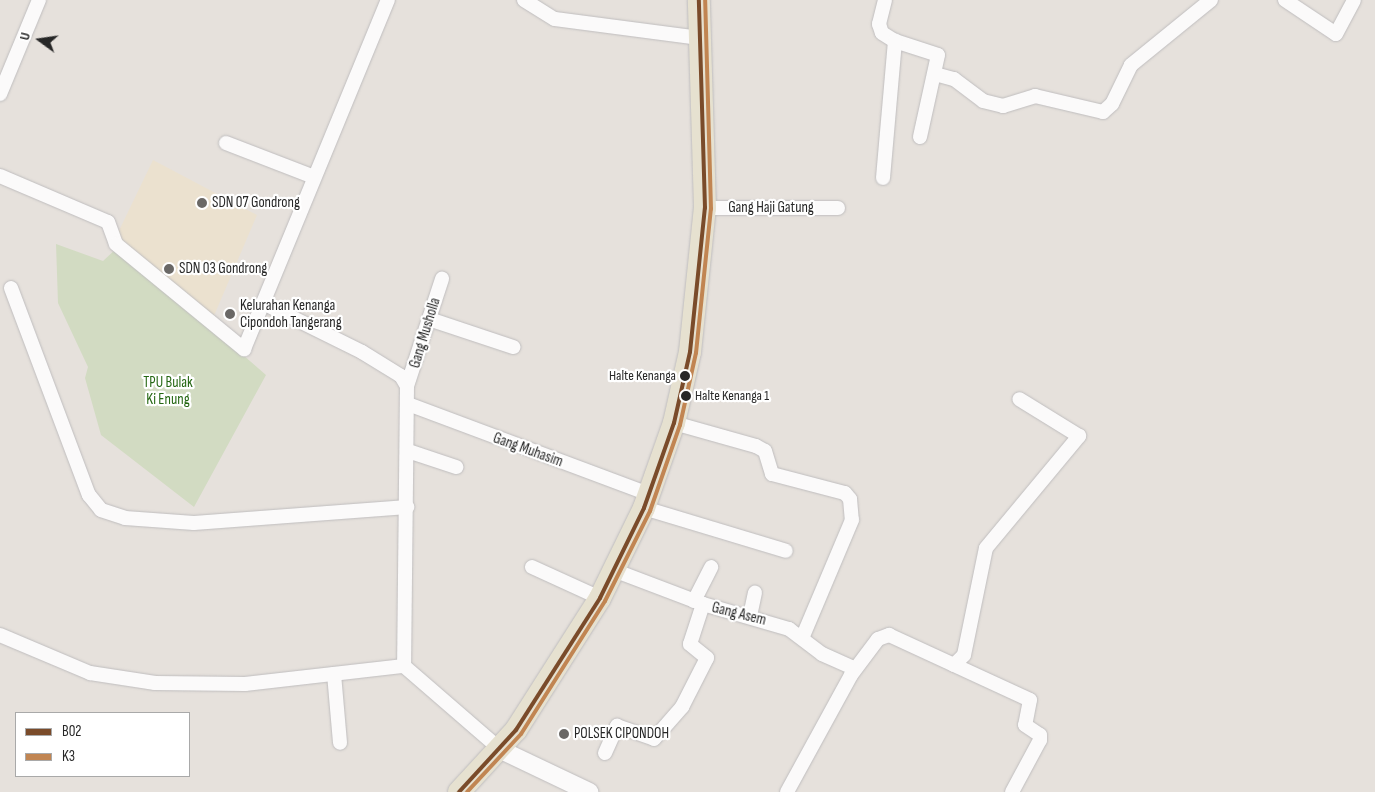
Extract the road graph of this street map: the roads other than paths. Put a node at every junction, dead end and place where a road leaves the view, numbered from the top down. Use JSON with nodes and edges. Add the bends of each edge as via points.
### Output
{"nodes":[{"id":1,"x":39,"y":0,"type":"edge"},
{"id":2,"x":388,"y":0,"type":"edge"},
{"id":3,"x":524,"y":0,"type":"edge"},
{"id":4,"x":699,"y":0,"type":"edge"},
{"id":5,"x":885,"y":0,"type":"edge"},
{"id":6,"x":1211,"y":0,"type":"edge"},
{"id":7,"x":1285,"y":0,"type":"edge"},
{"id":8,"x":1354,"y":0,"type":"edge"},
{"id":9,"x":700,"y":38,"type":"junction"},
{"id":10,"x":895,"y":41,"type":"junction"},
{"id":11,"x":935,"y":74,"type":"junction"},
{"id":12,"x":0,"y":94,"type":"edge"},
{"id":13,"x":920,"y":137,"type":"dead end"},
{"id":14,"x":226,"y":143,"type":"dead end"},
{"id":15,"x":883,"y":173,"type":"dead end"},
{"id":16,"x":0,"y":176,"type":"edge"},
{"id":17,"x":314,"y":177,"type":"junction"},
{"id":18,"x":705,"y":208,"type":"junction"},
{"id":19,"x":838,"y":208,"type":"dead end"},
{"id":20,"x":442,"y":279,"type":"dead end"},
{"id":21,"x":11,"y":288,"type":"dead end"},
{"id":22,"x":263,"y":303,"type":"junction"},
{"id":23,"x":429,"y":319,"type":"junction"},
{"id":24,"x":513,"y":347,"type":"dead end"},
{"id":25,"x":407,"y":386,"type":"junction"},
{"id":26,"x":1019,"y":399,"type":"dead end"},
{"id":27,"x":408,"y":404,"type":"junction"},
{"id":28,"x":674,"y":423,"type":"junction"},
{"id":29,"x":408,"y":451,"type":"junction"},
{"id":30,"x":456,"y":467,"type":"dead end"},
{"id":31,"x":646,"y":501,"type":"junction"},
{"id":32,"x":407,"y":507,"type":"junction"},
{"id":33,"x":786,"y":551,"type":"dead end"},
{"id":34,"x":532,"y":567,"type":"dead end"},
{"id":35,"x":711,"y":567,"type":"dead end"},
{"id":36,"x":616,"y":571,"type":"junction"},
{"id":37,"x":755,"y":593,"type":"dead end"},
{"id":38,"x":600,"y":598,"type":"junction"},
{"id":39,"x":699,"y":603,"type":"junction"},
{"id":40,"x":750,"y":616,"type":"junction"},
{"id":41,"x":0,"y":636,"type":"edge"},
{"id":42,"x":804,"y":636,"type":"junction"},
{"id":43,"x":954,"y":664,"type":"junction"},
{"id":44,"x":404,"y":666,"type":"junction"},
{"id":45,"x":855,"y":669,"type":"junction"},
{"id":46,"x":334,"y":674,"type":"junction"},
{"id":47,"x":340,"y":743,"type":"dead end"},
{"id":48,"x":501,"y":750,"type":"junction"},
{"id":49,"x":605,"y":753,"type":"dead end"},
{"id":50,"x":459,"y":792,"type":"edge"},
{"id":51,"x":589,"y":792,"type":"edge"},
{"id":52,"x":787,"y":792,"type":"edge"},
{"id":53,"x":1012,"y":792,"type":"edge"}],
"edges":[{"from":1,"to":12,"type":"street"},
{"from":2,"to":17,"type":"street"},
{"from":3,"to":9,"type":"street","via":[[555,19]]},
{"from":4,"to":9,"type":"main road"},
{"from":5,"to":10,"type":"street","via":[[879,24],[882,33]]},
{"from":6,"to":11,"type":"street","via":[[1131,65],[1112,104],[1104,112],[1035,96],[1003,106],[983,101],[954,79]]},
{"from":7,"to":8,"type":"street","via":[[1336,34]]},
{"from":9,"to":18,"type":"main road"},
{"from":10,"to":11,"type":"street","via":[[938,55]]},
{"from":10,"to":15,"type":"street"},
{"from":11,"to":13,"type":"street"},
{"from":14,"to":17,"type":"street"},
{"from":16,"to":22,"type":"street","via":[[108,222],[116,244],[244,349]]},
{"from":17,"to":22,"type":"street"},
{"from":18,"to":19,"type":"street","name":"Gang Haji Gatung"},
{"from":18,"to":28,"type":"main road","via":[[691,344]]},
{"from":20,"to":23,"type":"street","name":"Gang Musholla"},
{"from":21,"to":32,"type":"street","via":[[89,495],[101,510],[125,518],[194,523]]},
{"from":22,"to":25,"type":"street","via":[[362,352],[401,376]]},
{"from":23,"to":24,"type":"street"},
{"from":23,"to":25,"type":"street","name":"Gang Musholla"},
{"from":25,"to":27,"type":"street"},
{"from":26,"to":43,"type":"street","via":[[1079,436],[986,548],[979,566],[964,655]]},
{"from":27,"to":29,"type":"street"},
{"from":27,"to":31,"type":"street","name":"Gang Muhasim"},
{"from":28,"to":31,"type":"main road"},
{"from":28,"to":42,"type":"street","via":[[756,446],[765,451],[772,474],[845,493],[850,499],[852,520]]},
{"from":29,"to":30,"type":"street"},
{"from":29,"to":32,"type":"street"},
{"from":31,"to":33,"type":"street","name":"Gang Muhasim"},
{"from":31,"to":36,"type":"main road"},
{"from":32,"to":44,"type":"street"},
{"from":34,"to":38,"type":"street"},
{"from":35,"to":39,"type":"street"},
{"from":36,"to":38,"type":"main road"},
{"from":36,"to":39,"type":"street","name":"Gang Asem"},
{"from":37,"to":40,"type":"street"},
{"from":38,"to":48,"type":"main road","via":[[551,681]]},
{"from":39,"to":40,"type":"street","name":"Gang Asem"},
{"from":39,"to":49,"type":"street","via":[[690,644],[707,658],[682,707],[654,740],[616,726]]},
{"from":40,"to":42,"type":"street","name":"Gang Asem"},
{"from":41,"to":46,"type":"street","via":[[50,659],[126,680],[245,684]]},
{"from":42,"to":45,"type":"street","name":"Gang Asem","via":[[814,650]]},
{"from":43,"to":45,"type":"street","via":[[889,635],[878,639]]},
{"from":43,"to":53,"type":"street","via":[[1030,700],[1025,725],[1040,735],[1040,740]]},
{"from":44,"to":46,"type":"street"},
{"from":44,"to":48,"type":"street"},
{"from":45,"to":52,"type":"street"},
{"from":46,"to":47,"type":"street"},
{"from":48,"to":50,"type":"main road"},
{"from":48,"to":51,"type":"street"}]}
